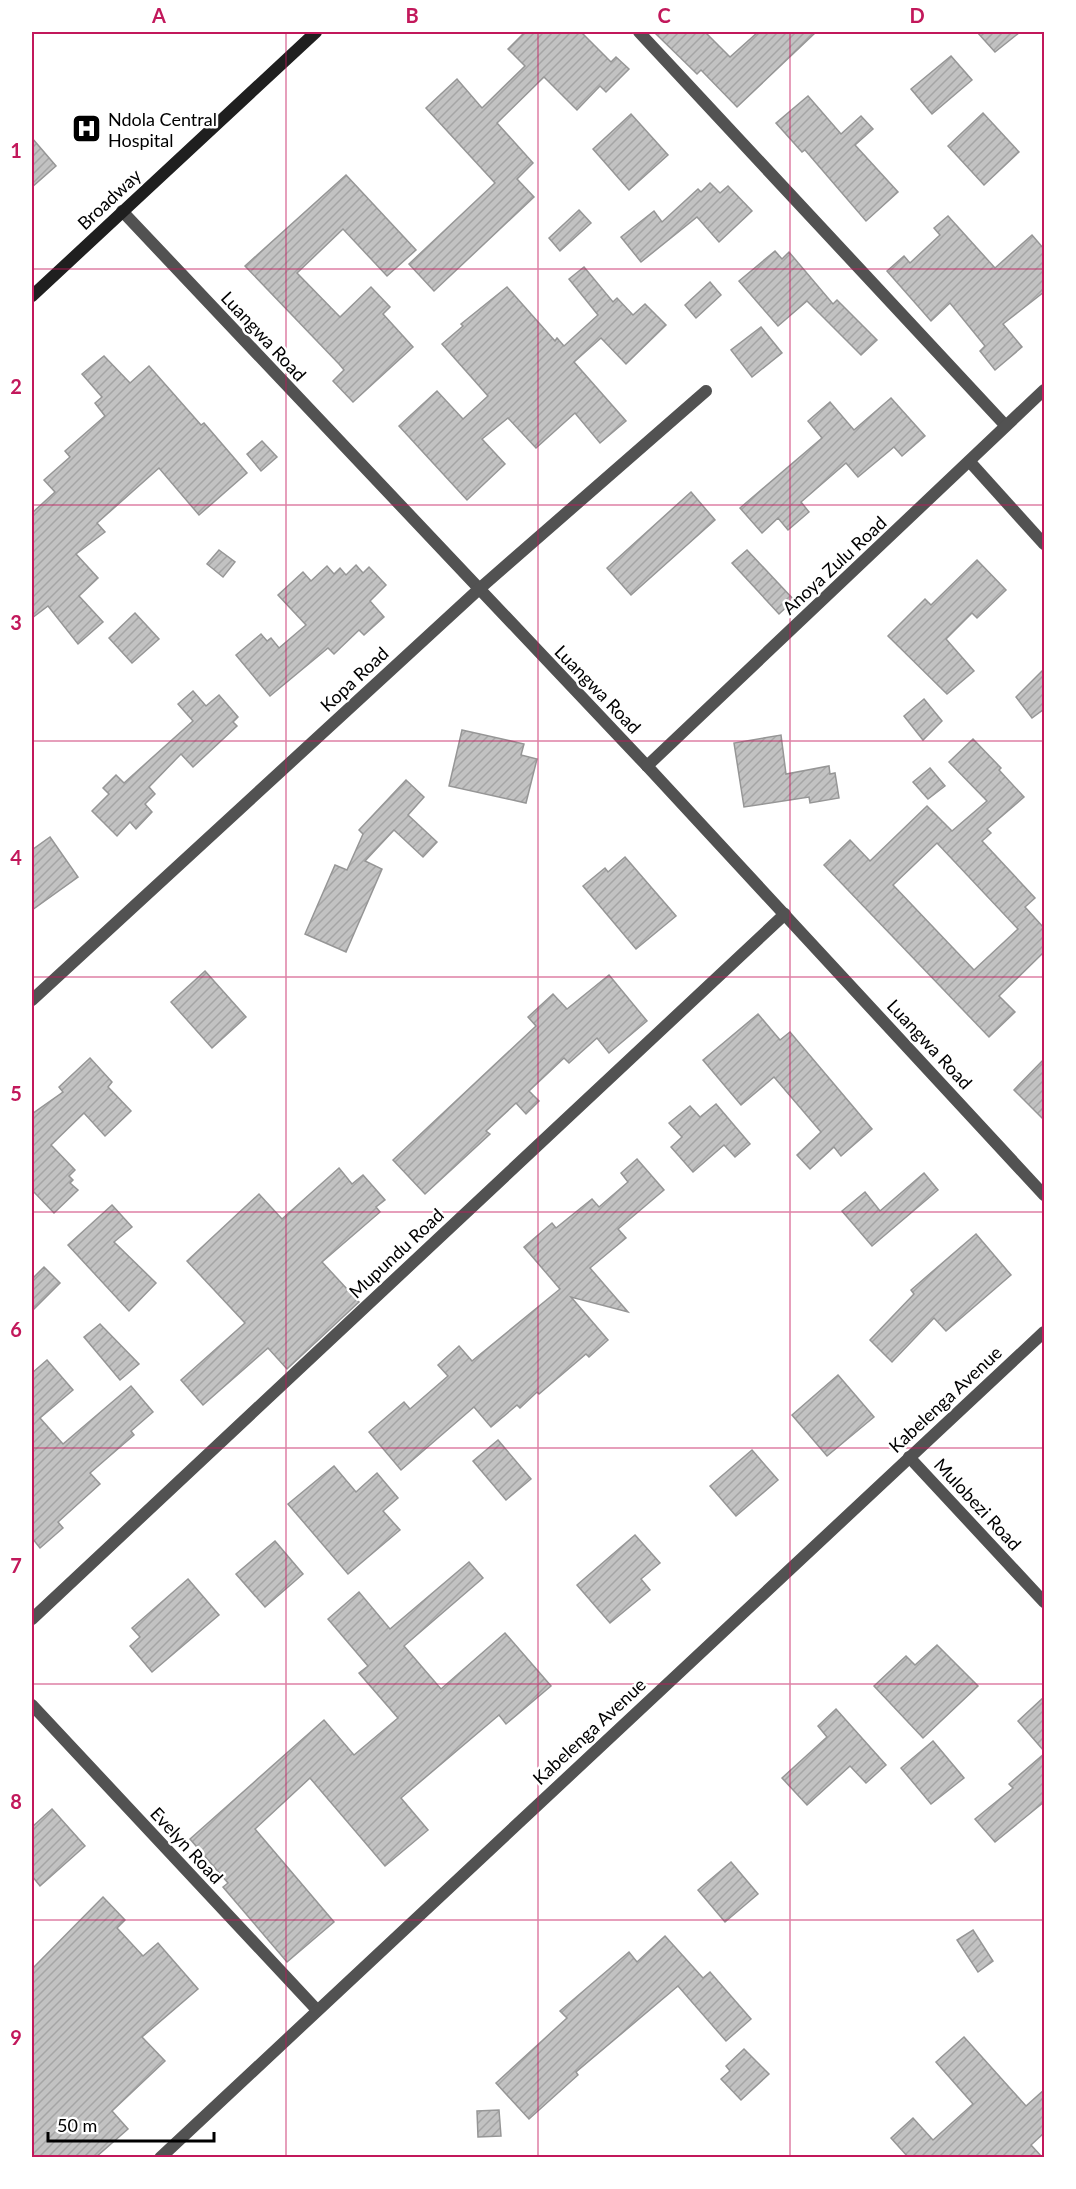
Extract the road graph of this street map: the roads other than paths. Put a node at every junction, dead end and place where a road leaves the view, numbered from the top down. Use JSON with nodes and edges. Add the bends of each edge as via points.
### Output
{"nodes":[{"id":1,"x":316,"y":32,"type":"edge"},
{"id":2,"x":639,"y":32,"type":"edge"},
{"id":3,"x":122,"y":211,"type":"junction"},
{"id":4,"x":32,"y":296,"type":"edge"},
{"id":5,"x":1044,"y":390,"type":"edge"},
{"id":6,"x":706,"y":391,"type":"dead end"},
{"id":7,"x":1005,"y":425,"type":"junction"},
{"id":8,"x":970,"y":462,"type":"junction"},
{"id":9,"x":1044,"y":544,"type":"edge"},
{"id":10,"x":478,"y":590,"type":"junction"},
{"id":11,"x":647,"y":766,"type":"junction"},
{"id":12,"x":785,"y":914,"type":"junction"},
{"id":13,"x":32,"y":1000,"type":"edge"},
{"id":14,"x":1044,"y":1195,"type":"edge"},
{"id":15,"x":1044,"y":1332,"type":"edge"},
{"id":16,"x":909,"y":1457,"type":"junction"},
{"id":17,"x":1044,"y":1602,"type":"edge"},
{"id":18,"x":32,"y":1619,"type":"edge"},
{"id":19,"x":32,"y":1705,"type":"edge"},
{"id":20,"x":317,"y":2010,"type":"junction"},
{"id":21,"x":160,"y":2157,"type":"edge"}],
"edges":[{"from":1,"to":3,"type":"main road","name":"Broadway"},
{"from":2,"to":7,"type":"street"},
{"from":3,"to":4,"type":"main road","name":"Broadway"},
{"from":3,"to":10,"type":"street","name":"Luangwa Road"},
{"from":5,"to":7,"type":"street","name":"Anoya Zulu Road"},
{"from":6,"to":10,"type":"street","name":"Kopa Road"},
{"from":7,"to":8,"type":"street","name":"Anoya Zulu Road"},
{"from":8,"to":9,"type":"street"},
{"from":8,"to":11,"type":"street","name":"Anoya Zulu Road"},
{"from":10,"to":11,"type":"street","name":"Luangwa Road"},
{"from":10,"to":13,"type":"street","name":"Kopa Road"},
{"from":11,"to":12,"type":"street","name":"Luangwa Road"},
{"from":12,"to":14,"type":"street","name":"Luangwa Road"},
{"from":12,"to":18,"type":"street","name":"Mupundu Road"},
{"from":15,"to":16,"type":"street","name":"Kabelenga Avenue"},
{"from":16,"to":17,"type":"street","name":"Mulobezi Road"},
{"from":16,"to":20,"type":"street","name":"Kabelenga Avenue"},
{"from":19,"to":20,"type":"street","name":"Evelyn Road"},
{"from":20,"to":21,"type":"street","name":"Kabelenga Avenue"}]}
